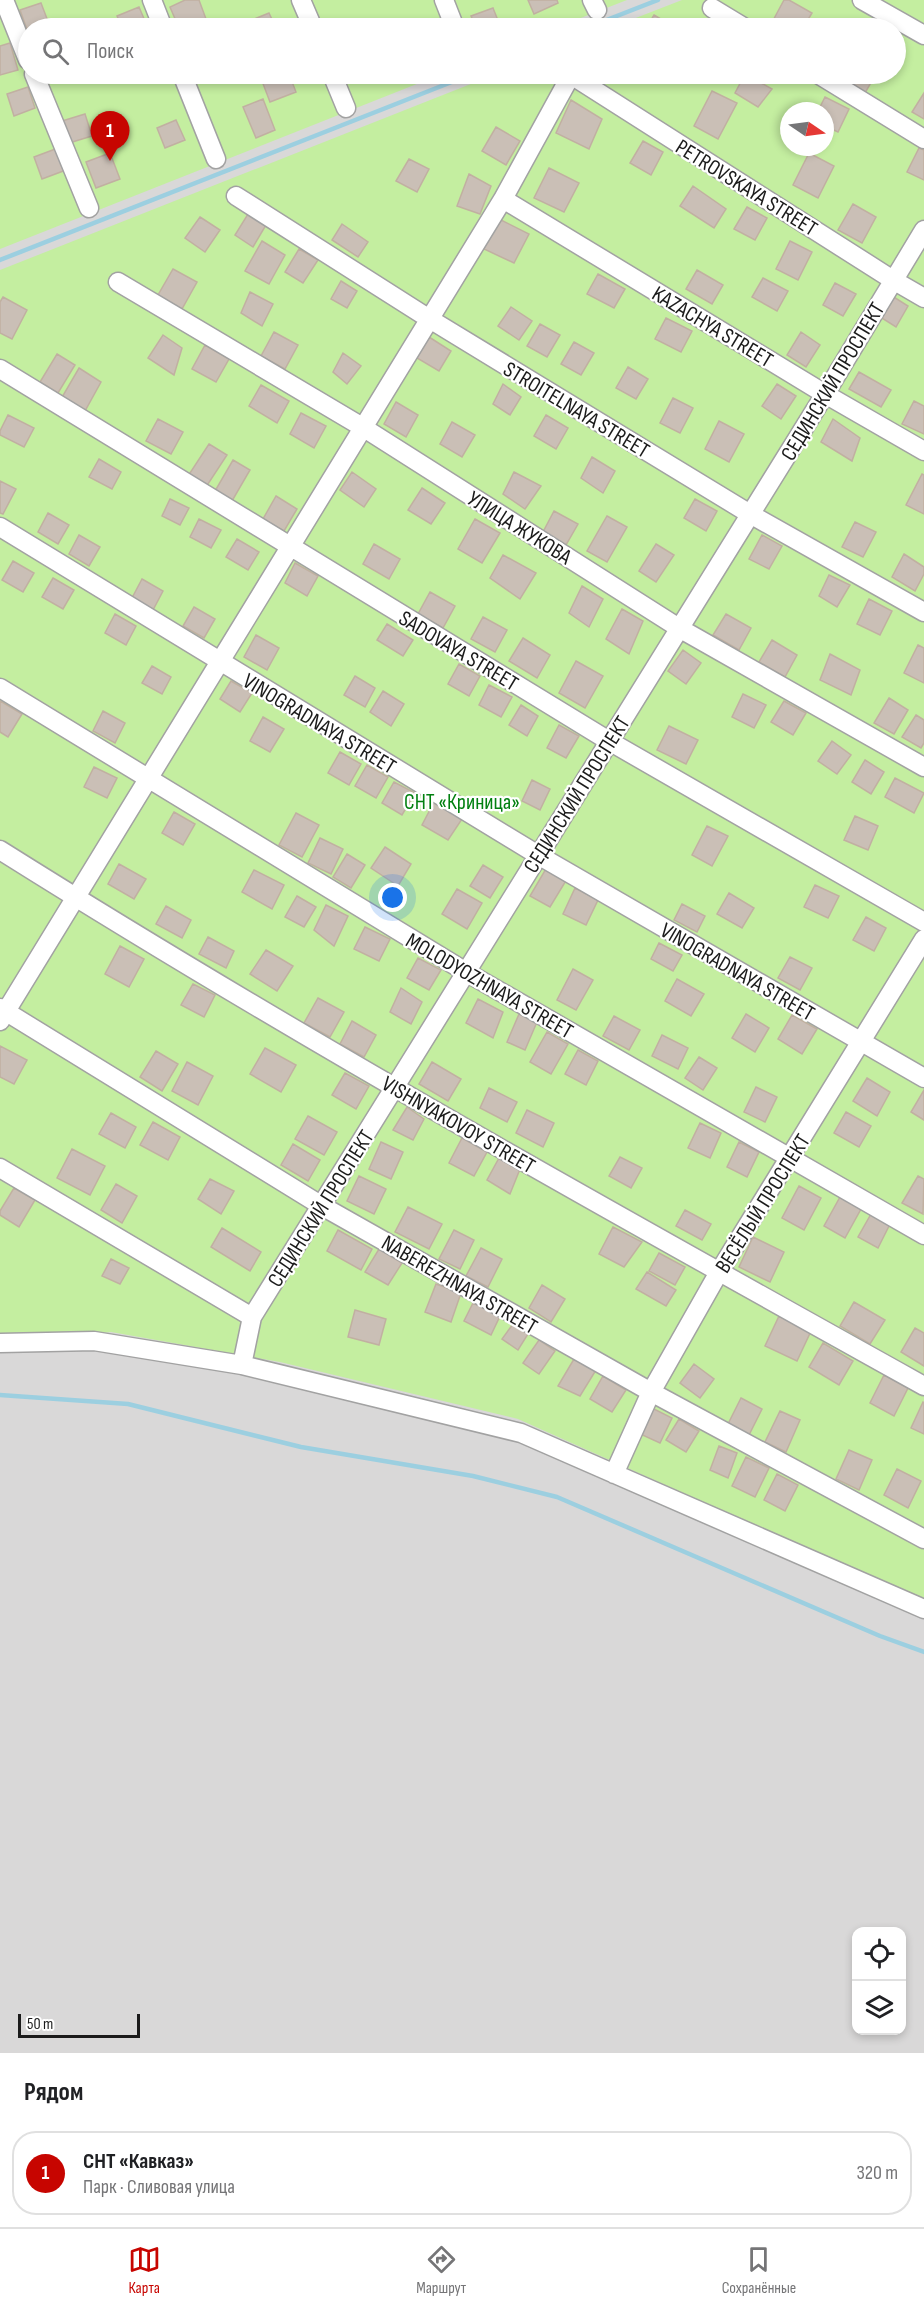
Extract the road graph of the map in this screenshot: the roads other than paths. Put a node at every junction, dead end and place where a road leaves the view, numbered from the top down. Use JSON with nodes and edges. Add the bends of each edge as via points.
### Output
{"nodes":[{"id":1,"x":4,"y":0,"type":"edge"},
{"id":2,"x":152,"y":0,"type":"edge"},
{"id":3,"x":301,"y":0,"type":"edge"},
{"id":4,"x":444,"y":0,"type":"edge"},
{"id":5,"x":862,"y":0,"type":"edge"},
{"id":6,"x":712,"y":8,"type":"dead end"},
{"id":7,"x":160,"y":18,"type":"edge"},
{"id":8,"x":309,"y":18,"type":"edge"},
{"id":9,"x":451,"y":18,"type":"edge"},
{"id":10,"x":728,"y":18,"type":"edge"},
{"id":11,"x":895,"y":18,"type":"edge"},
{"id":12,"x":906,"y":24,"type":"edge"},
{"id":13,"x":924,"y":34,"type":"edge"},
{"id":14,"x":18,"y":35,"type":"edge"},
{"id":15,"x":38,"y":84,"type":"edge"},
{"id":16,"x":186,"y":84,"type":"edge"},
{"id":17,"x":336,"y":84,"type":"edge"},
{"id":18,"x":566,"y":84,"type":"edge"},
{"id":19,"x":585,"y":84,"type":"edge"},
{"id":20,"x":834,"y":84,"type":"edge"},
{"id":21,"x":346,"y":108,"type":"dead end"},
{"id":22,"x":924,"y":139,"type":"edge"},
{"id":23,"x":216,"y":159,"type":"dead end"},
{"id":24,"x":236,"y":196,"type":"dead end"},
{"id":25,"x":503,"y":199,"type":"junction"},
{"id":26,"x":89,"y":208,"type":"dead end"},
{"id":27,"x":924,"y":230,"type":"edge"},
{"id":28,"x":893,"y":280,"type":"junction"},
{"id":29,"x":118,"y":282,"type":"dead end"},
{"id":30,"x":924,"y":298,"type":"edge"},
{"id":31,"x":428,"y":318,"type":"junction"},
{"id":32,"x":0,"y":369,"type":"edge"},
{"id":33,"x":825,"y":394,"type":"junction"},
{"id":34,"x":364,"y":428,"type":"junction"},
{"id":35,"x":924,"y":451,"type":"edge"},
{"id":36,"x":750,"y":514,"type":"junction"},
{"id":37,"x":0,"y":527,"type":"edge"},
{"id":38,"x":290,"y":547,"type":"junction"},
{"id":39,"x":924,"y":612,"type":"edge"},
{"id":40,"x":679,"y":628,"type":"junction"},
{"id":41,"x":219,"y":662,"type":"junction"},
{"id":42,"x":0,"y":688,"type":"edge"},
{"id":43,"x":609,"y":741,"type":"junction"},
{"id":44,"x":924,"y":767,"type":"edge"},
{"id":45,"x":148,"y":777,"type":"junction"},
{"id":46,"x":0,"y":850,"type":"edge"},
{"id":47,"x":538,"y":855,"type":"junction"},
{"id":48,"x":75,"y":898,"type":"junction"},
{"id":49,"x":924,"y":922,"type":"edge"},
{"id":50,"x":924,"y":939,"type":"edge"},
{"id":51,"x":466,"y":972,"type":"junction"},
{"id":52,"x":2,"y":1013,"type":"edge"},
{"id":53,"x":861,"y":1042,"type":"junction"},
{"id":54,"x":924,"y":1078,"type":"edge"},
{"id":55,"x":395,"y":1088,"type":"junction"},
{"id":56,"x":790,"y":1157,"type":"junction"},
{"id":57,"x":0,"y":1168,"type":"edge"},
{"id":58,"x":322,"y":1206,"type":"junction"},
{"id":59,"x":924,"y":1234,"type":"edge"},
{"id":60,"x":719,"y":1272,"type":"junction"},
{"id":61,"x":252,"y":1317,"type":"junction"},
{"id":62,"x":0,"y":1343,"type":"edge"},
{"id":63,"x":242,"y":1365,"type":"junction"},
{"id":64,"x":924,"y":1386,"type":"edge"},
{"id":65,"x":651,"y":1392,"type":"junction"},
{"id":66,"x":614,"y":1474,"type":"junction"},
{"id":67,"x":924,"y":1539,"type":"edge"},
{"id":68,"x":924,"y":1609,"type":"edge"}],
"edges":[{"from":1,"to":14,"type":"street"},
{"from":2,"to":7,"type":"street"},
{"from":3,"to":8,"type":"street"},
{"from":4,"to":9,"type":"street"},
{"from":5,"to":11,"type":"street"},
{"from":6,"to":10,"type":"street"},
{"from":12,"to":13,"type":"street"},
{"from":15,"to":26,"type":"street"},
{"from":16,"to":23,"type":"street"},
{"from":17,"to":21,"type":"street"},
{"from":18,"to":25,"type":"street","name":"PETROVSKAYA STREET"},
{"from":19,"to":28,"type":"street","name":"PETROVSKAYA STREET"},
{"from":20,"to":22,"type":"street"},
{"from":24,"to":31,"type":"street","name":"STROITELNAYA STREET"},
{"from":25,"to":31,"type":"street"},
{"from":25,"to":33,"type":"street","name":"KAZACHYA STREET"},
{"from":27,"to":28,"type":"street","name":"СЕДИНСКИЙ ПРОСПЕКТ"},
{"from":28,"to":30,"type":"street","name":"PETROVSKAYA STREET"},
{"from":28,"to":33,"type":"street","name":"СЕДИНСКИЙ ПРОСПЕКТ"},
{"from":29,"to":34,"type":"street","name":"УЛИЦА ЖУКОВА"},
{"from":31,"to":34,"type":"street"},
{"from":31,"to":36,"type":"street","name":"STROITELNAYA STREET"},
{"from":32,"to":38,"type":"street","name":"SADOVAYA STREET"},
{"from":33,"to":35,"type":"street","name":"KAZACHYA STREET"},
{"from":33,"to":36,"type":"street","name":"СЕДИНСКИЙ ПРОСПЕКТ"},
{"from":34,"to":38,"type":"street"},
{"from":34,"to":40,"type":"street","name":"УЛИЦА ЖУКОВА"},
{"from":36,"to":39,"type":"street","name":"STROITELNAYA STREET"},
{"from":36,"to":40,"type":"street","name":"СЕДИНСКИЙ ПРОСПЕКТ"},
{"from":37,"to":41,"type":"street","name":"VINOGRADNAYA STREET"},
{"from":38,"to":41,"type":"street"},
{"from":38,"to":43,"type":"street","name":"SADOVAYA STREET"},
{"from":40,"to":43,"type":"street","name":"СЕДИНСКИЙ ПРОСПЕКТ"},
{"from":40,"to":44,"type":"street","name":"УЛИЦА ЖУКОВА"},
{"from":41,"to":45,"type":"street"},
{"from":41,"to":47,"type":"street","name":"VINOGRADNAYA STREET"},
{"from":42,"to":45,"type":"street","name":"MOLODYOZHNAYA STREET"},
{"from":43,"to":47,"type":"street","name":"СЕДИНСКИЙ ПРОСПЕКТ"},
{"from":43,"to":49,"type":"street","name":"SADOVAYA STREET"},
{"from":45,"to":48,"type":"street"},
{"from":45,"to":51,"type":"street","name":"MOLODYOZHNAYA STREET"},
{"from":46,"to":48,"type":"street","name":"VISHNYAKOVOY STREET"},
{"from":47,"to":51,"type":"street","name":"СЕДИНСКИЙ ПРОСПЕКТ"},
{"from":47,"to":53,"type":"street","name":"VINOGRADNAYA STREET"},
{"from":48,"to":52,"type":"street"},
{"from":48,"to":55,"type":"street","name":"VISHNYAKOVOY STREET"},
{"from":50,"to":53,"type":"street","name":"ВЕСЁЛЫЙ ПРОСПЕКТ"},
{"from":51,"to":55,"type":"street","name":"СЕДИНСКИЙ ПРОСПЕКТ"},
{"from":51,"to":56,"type":"street","name":"MOLODYOZHNAYA STREET"},
{"from":52,"to":58,"type":"street","name":"NABEREZHNAYA STREET"},
{"from":53,"to":54,"type":"street","name":"VINOGRADNAYA STREET"},
{"from":53,"to":56,"type":"street","name":"ВЕСЁЛЫЙ ПРОСПЕКТ"},
{"from":55,"to":58,"type":"street","name":"СЕДИНСКИЙ ПРОСПЕКТ"},
{"from":55,"to":60,"type":"street","name":"VISHNYAKOVOY STREET"},
{"from":56,"to":59,"type":"street","name":"MOLODYOZHNAYA STREET"},
{"from":56,"to":60,"type":"street","name":"ВЕСЁЛЫЙ ПРОСПЕКТ"},
{"from":57,"to":61,"type":"street"},
{"from":58,"to":61,"type":"street","name":"СЕДИНСКИЙ ПРОСПЕКТ"},
{"from":58,"to":65,"type":"street","name":"NABEREZHNAYA STREET"},
{"from":60,"to":64,"type":"street","name":"VISHNYAKOVOY STREET"},
{"from":60,"to":65,"type":"street","name":"ВЕСЁЛЫЙ ПРОСПЕКТ"},
{"from":61,"to":63,"type":"street","name":"СЕДИНСКИЙ ПРОСПЕКТ"},
{"from":62,"to":63,"type":"street","via":[[94,1341]]},
{"from":63,"to":66,"type":"street","via":[[521,1434]]},
{"from":65,"to":66,"type":"street","name":"ВЕСЁЛЫЙ ПРОСПЕКТ"},
{"from":65,"to":67,"type":"street","name":"NABEREZHNAYA STREET"},
{"from":66,"to":68,"type":"street"}]}
